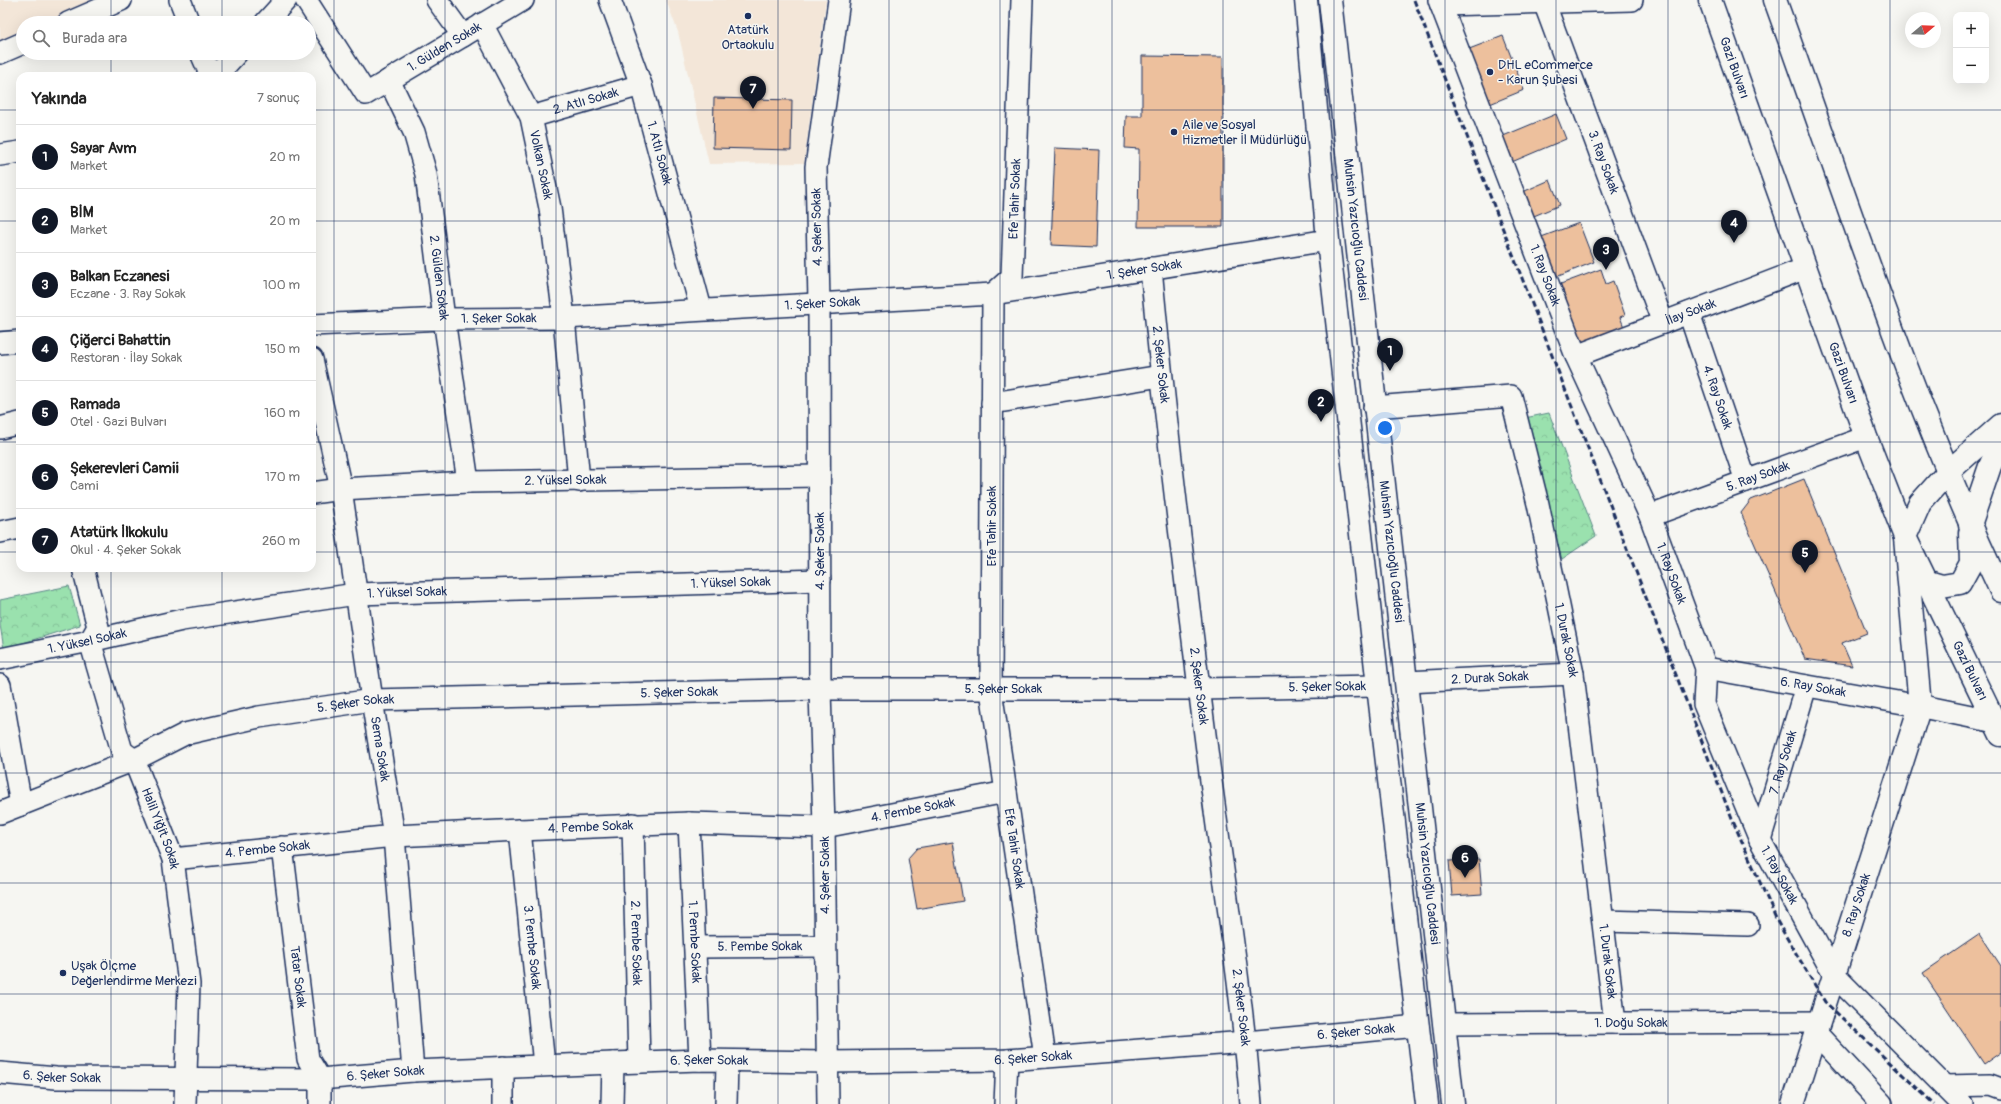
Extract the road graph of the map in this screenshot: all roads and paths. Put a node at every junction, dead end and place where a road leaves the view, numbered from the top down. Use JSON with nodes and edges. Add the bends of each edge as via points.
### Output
{"nodes":[{"id":1,"x":122,"y":0,"type":"edge"},
{"id":2,"x":180,"y":0,"type":"edge"},
{"id":3,"x":286,"y":0,"type":"edge"},
{"id":4,"x":306,"y":0,"type":"edge"},
{"id":5,"x":437,"y":0,"type":"edge"},
{"id":6,"x":523,"y":0,"type":"edge"},
{"id":7,"x":610,"y":0,"type":"edge"},
{"id":8,"x":839,"y":0,"type":"edge"},
{"id":9,"x":1022,"y":0,"type":"edge"},
{"id":10,"x":1306,"y":0,"type":"edge"},
{"id":11,"x":1330,"y":0,"type":"edge"},
{"id":12,"x":1632,"y":0,"type":"edge"},
{"id":13,"x":1710,"y":0,"type":"edge"},
{"id":14,"x":1440,"y":2,"type":"edge"},
{"id":15,"x":1544,"y":2,"type":"junction"},
{"id":16,"x":1778,"y":3,"type":"edge"},
{"id":17,"x":84,"y":16,"type":"edge"},
{"id":18,"x":186,"y":16,"type":"edge"},
{"id":19,"x":271,"y":16,"type":"edge"},
{"id":20,"x":482,"y":24,"type":"junction"},
{"id":21,"x":463,"y":36,"type":"junction"},
{"id":22,"x":16,"y":46,"type":"edge"},
{"id":23,"x":0,"y":52,"type":"edge"},
{"id":24,"x":204,"y":60,"type":"edge"},
{"id":25,"x":231,"y":60,"type":"edge"},
{"id":26,"x":208,"y":72,"type":"edge"},
{"id":27,"x":220,"y":72,"type":"edge"},
{"id":28,"x":389,"y":80,"type":"junction"},
{"id":29,"x":641,"y":85,"type":"junction"},
{"id":30,"x":531,"y":117,"type":"junction"},
{"id":31,"x":16,"y":153,"type":"edge"},
{"id":32,"x":0,"y":155,"type":"edge"},
{"id":33,"x":1328,"y":240,"type":"junction"},
{"id":34,"x":1151,"y":268,"type":"junction"},
{"id":35,"x":1806,"y":268,"type":"junction"},
{"id":36,"x":993,"y":294,"type":"junction"},
{"id":37,"x":819,"y":302,"type":"junction"},
{"id":38,"x":700,"y":309,"type":"junction"},
{"id":39,"x":1689,"y":313,"type":"junction"},
{"id":40,"x":564,"y":318,"type":"junction"},
{"id":41,"x":444,"y":319,"type":"junction"},
{"id":42,"x":1662,"y":323,"type":"junction"},
{"id":43,"x":316,"y":325,"type":"edge"},
{"id":44,"x":16,"y":341,"type":"edge"},
{"id":45,"x":0,"y":343,"type":"edge"},
{"id":46,"x":1576,"y":356,"type":"junction"},
{"id":47,"x":1161,"y":376,"type":"junction"},
{"id":48,"x":316,"y":377,"type":"edge"},
{"id":49,"x":992,"y":403,"type":"junction"},
{"id":50,"x":1374,"y":407,"type":"junction"},
{"id":51,"x":16,"y":424,"type":"edge"},
{"id":52,"x":2001,"y":425,"type":"edge"},
{"id":53,"x":0,"y":428,"type":"edge"},
{"id":54,"x":1866,"y":437,"type":"junction"},
{"id":55,"x":2001,"y":442,"type":"edge"},
{"id":56,"x":1947,"y":473,"type":"junction"},
{"id":57,"x":819,"y":476,"type":"junction"},
{"id":58,"x":579,"y":481,"type":"junction"},
{"id":59,"x":1746,"y":481,"type":"junction"},
{"id":60,"x":468,"y":482,"type":"junction"},
{"id":61,"x":341,"y":489,"type":"junction"},
{"id":62,"x":316,"y":492,"type":"edge"},
{"id":63,"x":1650,"y":516,"type":"junction"},
{"id":64,"x":1970,"y":525,"type":"junction"},
{"id":65,"x":16,"y":529,"type":"edge"},
{"id":66,"x":0,"y":532,"type":"edge"},
{"id":67,"x":1905,"y":537,"type":"junction"},
{"id":68,"x":84,"y":572,"type":"edge"},
{"id":69,"x":820,"y":580,"type":"junction"},
{"id":70,"x":1925,"y":581,"type":"junction"},
{"id":71,"x":2001,"y":591,"type":"edge"},
{"id":72,"x":356,"y":594,"type":"junction"},
{"id":73,"x":90,"y":641,"type":"junction"},
{"id":74,"x":0,"y":659,"type":"edge"},
{"id":75,"x":1706,"y":668,"type":"junction"},
{"id":76,"x":1573,"y":674,"type":"junction"},
{"id":77,"x":1406,"y":682,"type":"junction"},
{"id":78,"x":0,"y":685,"type":"edge"},
{"id":79,"x":1378,"y":686,"type":"junction"},
{"id":80,"x":1806,"y":686,"type":"junction"},
{"id":81,"x":820,"y":689,"type":"junction"},
{"id":82,"x":1199,"y":689,"type":"junction"},
{"id":83,"x":991,"y":690,"type":"junction"},
{"id":84,"x":372,"y":700,"type":"junction"},
{"id":85,"x":1920,"y":706,"type":"junction"},
{"id":86,"x":1997,"y":728,"type":"edge"},
{"id":87,"x":134,"y":760,"type":"junction"},
{"id":88,"x":1006,"y":792,"type":"junction"},
{"id":89,"x":21,"y":805,"type":"junction"},
{"id":90,"x":0,"y":813,"type":"edge"},
{"id":91,"x":689,"y":823,"type":"junction"},
{"id":92,"x":633,"y":824,"type":"junction"},
{"id":93,"x":824,"y":827,"type":"junction"},
{"id":94,"x":520,"y":830,"type":"junction"},
{"id":95,"x":394,"y":836,"type":"junction"},
{"id":96,"x":1760,"y":840,"type":"junction"},
{"id":97,"x":282,"y":847,"type":"junction"},
{"id":98,"x":173,"y":859,"type":"junction"},
{"id":99,"x":1603,"y":921,"type":"junction"},
{"id":100,"x":1748,"y":924,"type":"dead end"},
{"id":101,"x":695,"y":946,"type":"junction"},
{"id":102,"x":825,"y":946,"type":"junction"},
{"id":103,"x":1834,"y":975,"type":"junction"},
{"id":104,"x":1615,"y":1023,"type":"junction"},
{"id":105,"x":1444,"y":1024,"type":"junction"},
{"id":106,"x":1418,"y":1026,"type":"junction"},
{"id":107,"x":1817,"y":1027,"type":"junction"},
{"id":108,"x":1246,"y":1042,"type":"junction"},
{"id":109,"x":1045,"y":1057,"type":"junction"},
{"id":110,"x":700,"y":1060,"type":"junction"},
{"id":111,"x":1007,"y":1060,"type":"junction"},
{"id":112,"x":727,"y":1061,"type":"junction"},
{"id":113,"x":639,"y":1062,"type":"junction"},
{"id":114,"x":826,"y":1062,"type":"junction"},
{"id":115,"x":613,"y":1063,"type":"junction"},
{"id":116,"x":544,"y":1065,"type":"junction"},
{"id":117,"x":503,"y":1067,"type":"junction"},
{"id":118,"x":413,"y":1071,"type":"junction"},
{"id":119,"x":0,"y":1073,"type":"edge"},
{"id":120,"x":186,"y":1078,"type":"junction"},
{"id":121,"x":320,"y":1079,"type":"junction"},
{"id":122,"x":1997,"y":1083,"type":"edge"},
{"id":123,"x":1945,"y":1086,"type":"junction"},
{"id":124,"x":185,"y":1104,"type":"edge"},
{"id":125,"x":320,"y":1104,"type":"edge"},
{"id":126,"x":503,"y":1104,"type":"edge"},
{"id":127,"x":612,"y":1104,"type":"edge"},
{"id":128,"x":726,"y":1104,"type":"edge"},
{"id":129,"x":828,"y":1104,"type":"edge"},
{"id":130,"x":1005,"y":1104,"type":"edge"},
{"id":131,"x":1251,"y":1104,"type":"edge"},
{"id":132,"x":1427,"y":1104,"type":"edge"},
{"id":133,"x":1453,"y":1104,"type":"edge"},
{"id":134,"x":1792,"y":1104,"type":"edge"},
{"id":135,"x":1882,"y":1104,"type":"edge"},
{"id":136,"x":1962,"y":1104,"type":"edge"}],
"edges":[{"from":1,"to":17,"type":"street"},
{"from":2,"to":18,"type":"street"},
{"from":3,"to":19,"type":"street"},
{"from":4,"to":28,"type":"street","name":"1. Gülden Sokak","via":[[366,94]]},
{"from":5,"to":21,"type":"street"},
{"from":6,"to":20,"type":"street","name":"1. Gülden Sokak"},
{"from":7,"to":29,"type":"street","name":"1. Atlı Sokak"},
{"from":8,"to":37,"type":"street","name":"4. Şeker Sokak","via":[[816,167]]},
{"from":9,"to":36,"type":"street","name":"Efe Tahir Sokak","via":[[1012,277]]},
{"from":10,"to":33,"type":"main road","name":"Muhsin Yazıcıoğlu Caddesi"},
{"from":11,"to":50,"type":"main road","name":"Muhsin Yazıcıoğlu Caddesi"},
{"from":12,"to":15,"type":"street"},
{"from":13,"to":35,"type":"main road","name":"Gazi Bulvarı"},
{"from":14,"to":15,"type":"street"},
{"from":14,"to":46,"type":"street","name":"1. Ray Sokak"},
{"from":15,"to":42,"type":"street","name":"3. Ray Sokak"},
{"from":16,"to":56,"type":"main road","via":[[1879,296]]},
{"from":20,"to":21,"type":"street","name":"1. Gülden Sokak"},
{"from":20,"to":30,"type":"street","name":"Volkan Sokak"},
{"from":21,"to":28,"type":"street","name":"1. Gülden Sokak"},
{"from":22,"to":23,"type":"street"},
{"from":24,"to":26,"type":"street"},
{"from":25,"to":27,"type":"street"},
{"from":28,"to":41,"type":"street","name":"2. Gülden Sokak","via":[[414,132],[426,174]]},
{"from":29,"to":30,"type":"street","name":"2. Atlı Sokak"},
{"from":29,"to":38,"type":"street","name":"1. Atlı Sokak"},
{"from":30,"to":40,"type":"street","name":"Volkan Sokak","via":[[550,208]]},
{"from":31,"to":32,"type":"street"},
{"from":33,"to":34,"type":"street","name":"1. Şeker Sokak"},
{"from":33,"to":79,"type":"main road","name":"Muhsin Yazıcıoğlu Caddesi"},
{"from":34,"to":36,"type":"street","name":"1. Şeker Sokak"},
{"from":34,"to":47,"type":"street","name":"2. Şeker Sokak"},
{"from":35,"to":39,"type":"street","name":"İlay Sokak"},
{"from":35,"to":54,"type":"main road","name":"Gazi Bulvarı"},
{"from":36,"to":37,"type":"street","name":"1. Şeker Sokak"},
{"from":36,"to":49,"type":"street","name":"Efe Tahir Sokak"},
{"from":37,"to":38,"type":"street","name":"1. Şeker Sokak"},
{"from":37,"to":57,"type":"street","name":"4. Şeker Sokak"},
{"from":38,"to":40,"type":"street","name":"1. Şeker Sokak"},
{"from":39,"to":42,"type":"street","name":"İlay Sokak"},
{"from":39,"to":59,"type":"street","name":"4. Ray Sokak"},
{"from":40,"to":41,"type":"street","name":"1. Şeker Sokak"},
{"from":40,"to":58,"type":"street","name":"Volkan Sokak"},
{"from":41,"to":43,"type":"street","name":"1. Şeker Sokak"},
{"from":41,"to":60,"type":"street","name":"2. Gülden Sokak"},
{"from":42,"to":46,"type":"street","name":"İlay Sokak"},
{"from":44,"to":45,"type":"street"},
{"from":46,"to":63,"type":"street","name":"1. Ray Sokak"},
{"from":47,"to":49,"type":"street"},
{"from":47,"to":82,"type":"street","name":"2. Şeker Sokak"},
{"from":48,"to":61,"type":"street","name":"Sema Sokak"},
{"from":49,"to":83,"type":"street","name":"Efe Tahir Sokak"},
{"from":50,"to":76,"type":"street","name":"1. Durak Sokak","via":[[1511,396],[1538,504]]},
{"from":50,"to":77,"type":"main road","name":"Muhsin Yazıcıoğlu Caddesi"},
{"from":51,"to":53,"type":"street"},
{"from":52,"to":56,"type":"main road"},
{"from":54,"to":59,"type":"street","name":"5. Ray Sokak"},
{"from":54,"to":67,"type":"main road","name":"Gazi Bulvarı"},
{"from":55,"to":64,"type":"main road"},
{"from":56,"to":64,"type":"main road"},
{"from":56,"to":67,"type":"main road","via":[[1920,503]]},
{"from":57,"to":58,"type":"street","name":"2. Yüksel Sokak"},
{"from":57,"to":69,"type":"street","name":"4. Şeker Sokak"},
{"from":58,"to":60,"type":"street","name":"2. Yüksel Sokak"},
{"from":59,"to":63,"type":"street","name":"5. Ray Sokak"},
{"from":60,"to":61,"type":"street","name":"2. Yüksel Sokak"},
{"from":61,"to":62,"type":"street","name":"2. Yüksel Sokak"},
{"from":61,"to":72,"type":"street","name":"Sema Sokak"},
{"from":63,"to":75,"type":"street","name":"1. Ray Sokak"},
{"from":64,"to":70,"type":"main road","via":[[1971,563],[1960,583],[1942,586]]},
{"from":64,"to":71,"type":"main road"},
{"from":65,"to":66,"type":"street"},
{"from":67,"to":70,"type":"main road","name":"Gazi Bulvarı"},
{"from":67,"to":85,"type":"main road"},
{"from":68,"to":73,"type":"street","via":[[98,627]]},
{"from":69,"to":72,"type":"street","name":"1. Yüksel Sokak"},
{"from":69,"to":81,"type":"street","name":"4. Şeker Sokak"},
{"from":70,"to":86,"type":"main road","name":"Gazi Bulvarı"},
{"from":72,"to":73,"type":"street","name":"1. Yüksel Sokak","via":[[182,620]]},
{"from":72,"to":84,"type":"street","name":"Sema Sokak"},
{"from":73,"to":74,"type":"street","name":"1. Yüksel Sokak"},
{"from":73,"to":87,"type":"street","name":"Halil Yiğit Sokak","via":[[122,751]]},
{"from":75,"to":80,"type":"street","name":"6. Ray Sokak"},
{"from":75,"to":96,"type":"street","name":"1. Ray Sokak","via":[[1704,704]]},
{"from":76,"to":77,"type":"street","name":"2. Durak Sokak"},
{"from":76,"to":99,"type":"street","name":"1. Durak Sokak"},
{"from":77,"to":105,"type":"main road","name":"Muhsin Yazıcıoğlu Caddesi"},
{"from":78,"to":89,"type":"street"},
{"from":79,"to":82,"type":"street","name":"5. Şeker Sokak"},
{"from":79,"to":106,"type":"main road","name":"Muhsin Yazıcıoğlu Caddesi"},
{"from":80,"to":85,"type":"street","name":"6. Ray Sokak"},
{"from":80,"to":96,"type":"street","name":"7. Ray Sokak"},
{"from":81,"to":83,"type":"street","name":"5. Şeker Sokak"},
{"from":81,"to":84,"type":"street","name":"5. Şeker Sokak"},
{"from":81,"to":93,"type":"street","name":"4. Şeker Sokak"},
{"from":82,"to":83,"type":"street","name":"5. Şeker Sokak"},
{"from":82,"to":108,"type":"street","name":"2. Şeker Sokak"},
{"from":83,"to":88,"type":"street","name":"Efe Tahir Sokak"},
{"from":84,"to":87,"type":"street","name":"5. Şeker Sokak","via":[[259,717],[185,734]]},
{"from":84,"to":95,"type":"street","name":"Sema Sokak"},
{"from":85,"to":86,"type":"main road"},
{"from":85,"to":103,"type":"main road","name":"8. Ray Sokak"},
{"from":87,"to":89,"type":"street","name":"5. Şeker Sokak"},
{"from":87,"to":98,"type":"street","name":"Halil Yiğit Sokak"},
{"from":88,"to":93,"type":"street","name":"4. Pembe Sokak"},
{"from":88,"to":109,"type":"street","name":"Efe Tahir Sokak"},
{"from":89,"to":90,"type":"street","name":"5. Şeker Sokak"},
{"from":91,"to":92,"type":"street","name":"4. Pembe Sokak"},
{"from":91,"to":93,"type":"street","name":"4. Pembe Sokak"},
{"from":91,"to":101,"type":"street","name":"1. Pembe Sokak"},
{"from":92,"to":94,"type":"street","name":"4. Pembe Sokak"},
{"from":92,"to":113,"type":"street","name":"2. Pembe Sokak"},
{"from":93,"to":102,"type":"street","name":"4. Şeker Sokak"},
{"from":94,"to":95,"type":"street","name":"4. Pembe Sokak"},
{"from":94,"to":116,"type":"street","name":"3. Pembe Sokak"},
{"from":95,"to":97,"type":"street","name":"4. Pembe Sokak"},
{"from":95,"to":118,"type":"street","name":"Sema Sokak"},
{"from":96,"to":103,"type":"street","name":"1. Ray Sokak"},
{"from":97,"to":98,"type":"street","name":"4. Pembe Sokak"},
{"from":97,"to":121,"type":"street","name":"Tatar Sokak","via":[[308,1059]]},
{"from":98,"to":120,"type":"street","name":"Halil Yiğit Sokak","via":[[189,984]]},
{"from":99,"to":100,"type":"street"},
{"from":99,"to":104,"type":"street","name":"1. Durak Sokak"},
{"from":101,"to":102,"type":"street","name":"5. Pembe Sokak"},
{"from":101,"to":110,"type":"street","name":"1. Pembe Sokak"},
{"from":102,"to":114,"type":"street","name":"4. Şeker Sokak"},
{"from":103,"to":107,"type":"main road","name":"8. Ray Sokak"},
{"from":103,"to":123,"type":"street","name":"1. Ray Sokak"},
{"from":104,"to":105,"type":"street","name":"1. Doğu Sokak"},
{"from":104,"to":107,"type":"street","name":"1. Doğu Sokak"},
{"from":105,"to":106,"type":"main road"},
{"from":105,"to":133,"type":"main road","name":"Muhsin Yazıcıoğlu Caddesi"},
{"from":106,"to":108,"type":"street","name":"6. Şeker Sokak"},
{"from":106,"to":132,"type":"main road","name":"Muhsin Yazıcıoğlu Caddesi"},
{"from":107,"to":134,"type":"main road","name":"8. Ray Sokak"},
{"from":107,"to":135,"type":"street"},
{"from":108,"to":109,"type":"street","name":"6. Şeker Sokak"},
{"from":108,"to":131,"type":"street","name":"2. Şeker Sokak"},
{"from":109,"to":111,"type":"street","name":"6. Şeker Sokak"},
{"from":110,"to":112,"type":"street","name":"6. Şeker Sokak"},
{"from":110,"to":113,"type":"street","name":"6. Şeker Sokak"},
{"from":111,"to":114,"type":"street","name":"6. Şeker Sokak"},
{"from":111,"to":130,"type":"street"},
{"from":112,"to":114,"type":"street","name":"6. Şeker Sokak"},
{"from":112,"to":128,"type":"street"},
{"from":113,"to":115,"type":"street","name":"6. Şeker Sokak"},
{"from":114,"to":129,"type":"street","name":"4. Şeker Sokak"},
{"from":115,"to":116,"type":"street","name":"6. Şeker Sokak"},
{"from":115,"to":127,"type":"street"},
{"from":116,"to":117,"type":"street","name":"6. Şeker Sokak"},
{"from":117,"to":118,"type":"street","name":"6. Şeker Sokak"},
{"from":117,"to":126,"type":"street"},
{"from":118,"to":121,"type":"street","name":"6. Şeker Sokak"},
{"from":119,"to":120,"type":"street","name":"6. Şeker Sokak","via":[[56,1078]]},
{"from":120,"to":121,"type":"street","name":"6. Şeker Sokak"},
{"from":120,"to":124,"type":"street","name":"Halil Yiğit Sokak"},
{"from":121,"to":125,"type":"street"},
{"from":122,"to":123,"type":"street"},
{"from":123,"to":136,"type":"street","name":"1. Ray Sokak"}]}
